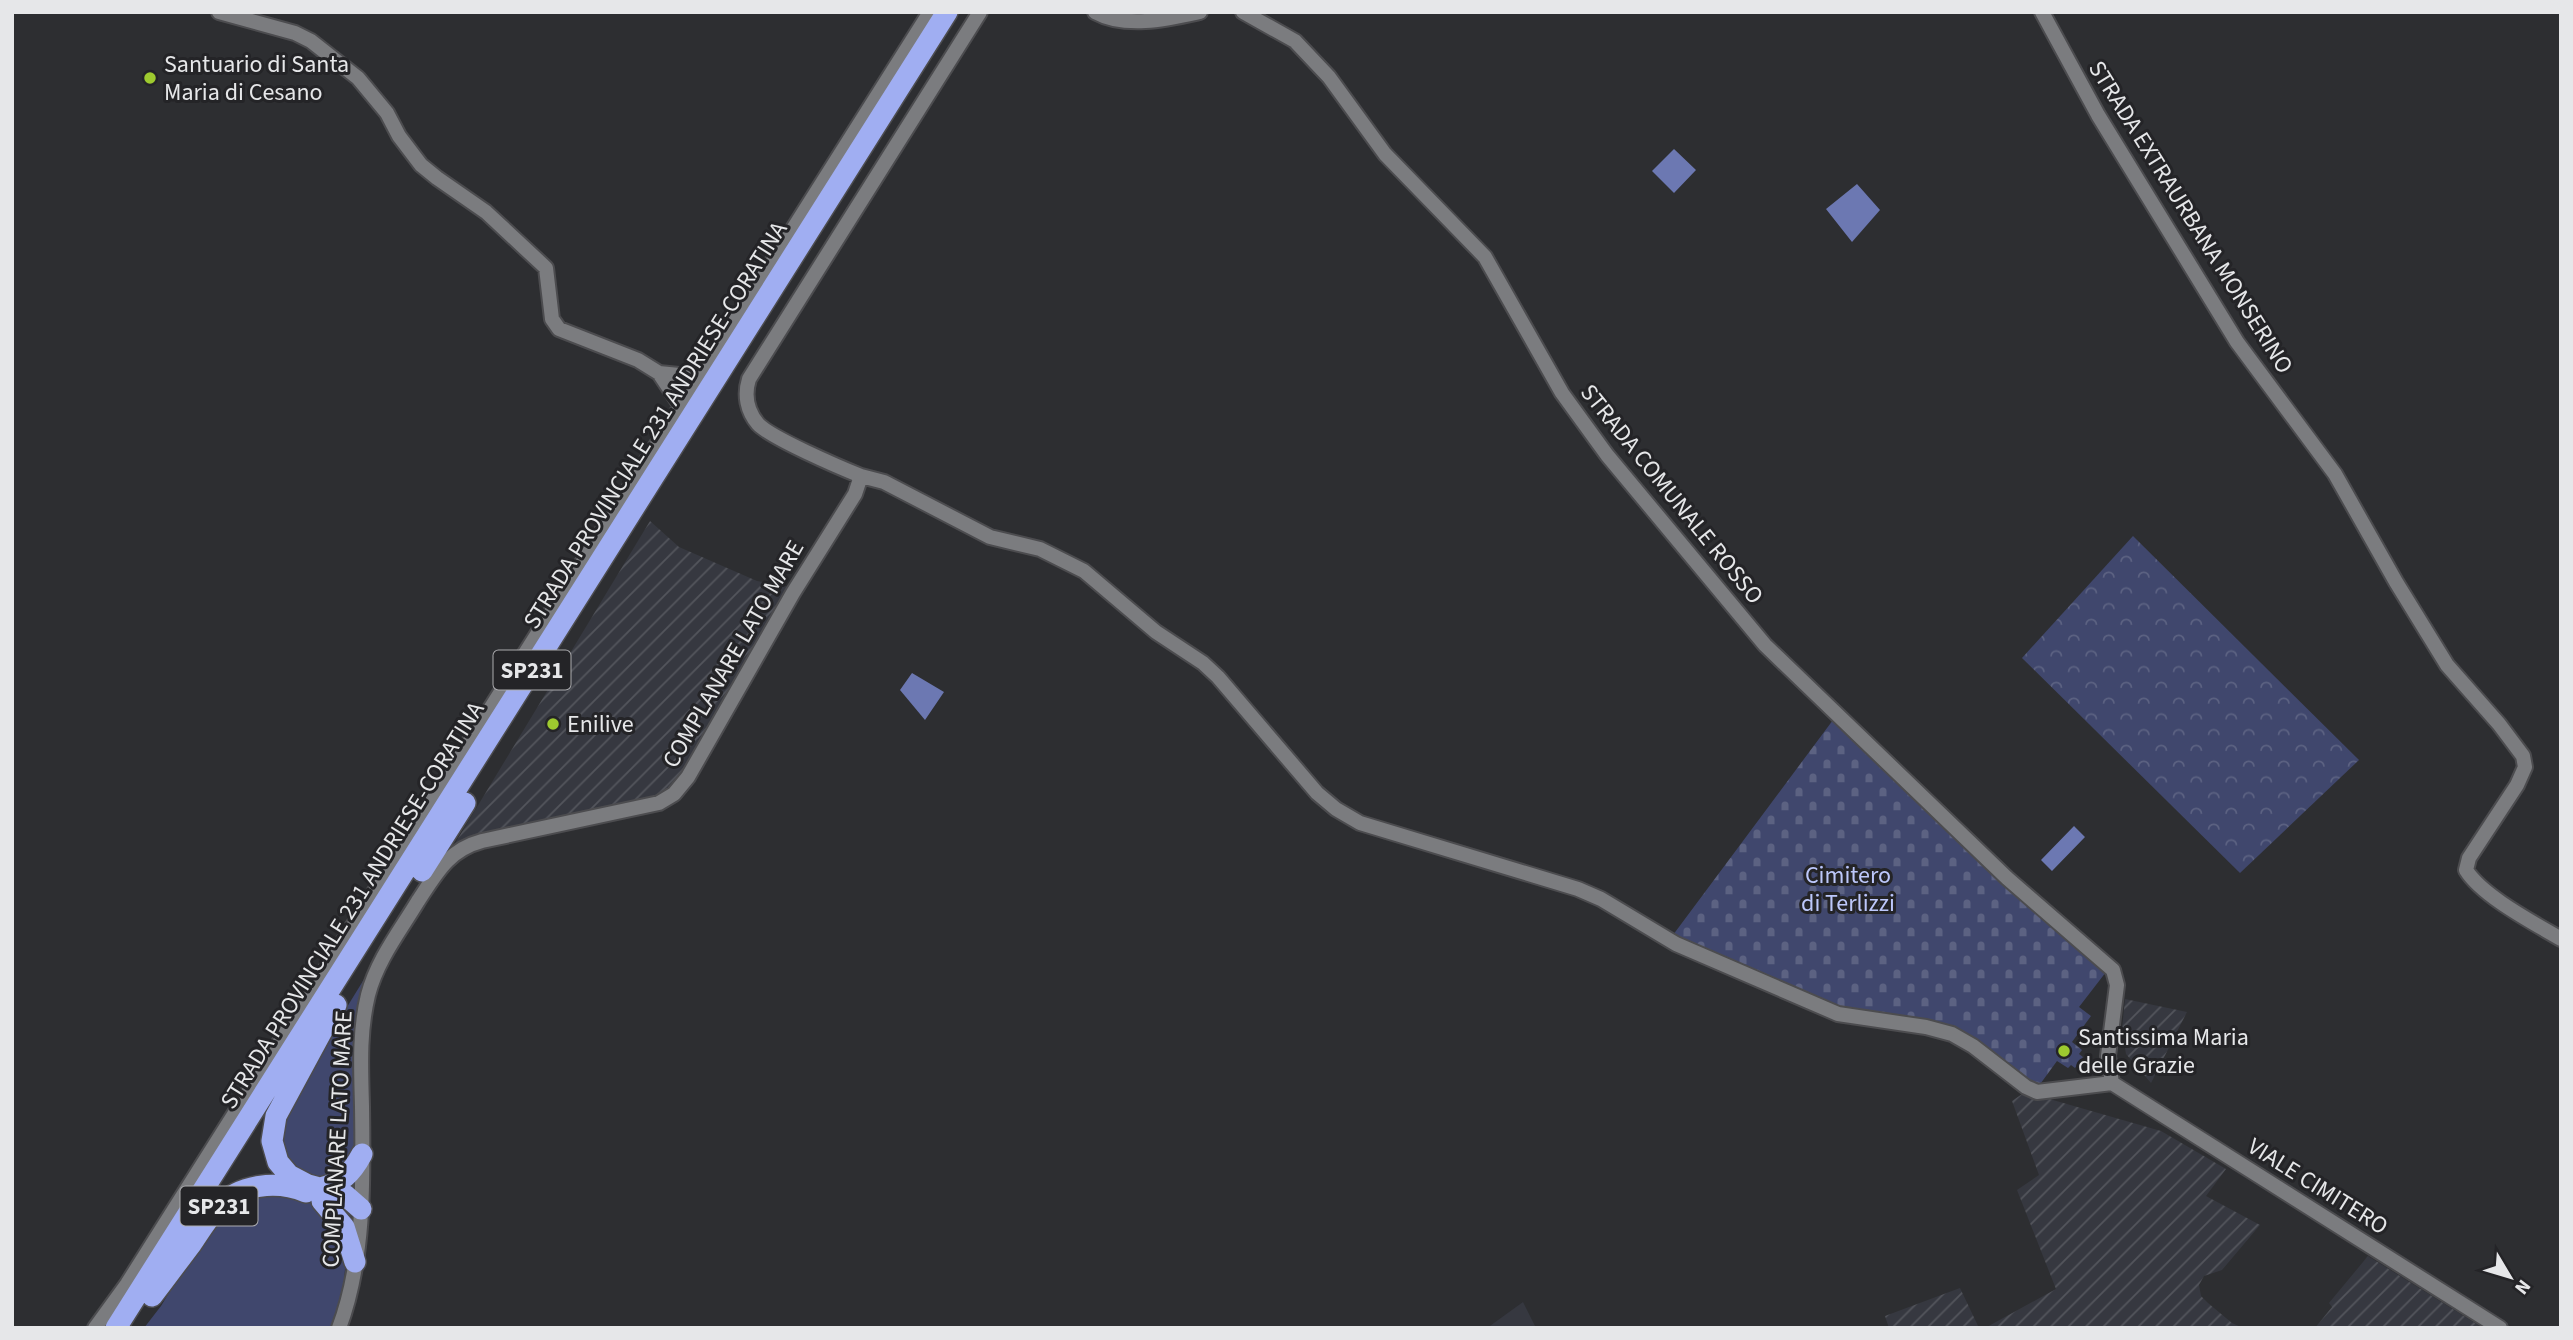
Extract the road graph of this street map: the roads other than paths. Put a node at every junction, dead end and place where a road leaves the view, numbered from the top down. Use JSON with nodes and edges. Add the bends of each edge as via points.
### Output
{"nodes":[{"id":1,"x":219,"y":12,"type":"edge"},
{"id":2,"x":930,"y":12,"type":"edge"},
{"id":3,"x":947,"y":12,"type":"edge"},
{"id":4,"x":963,"y":12,"type":"edge"},
{"id":5,"x":980,"y":12,"type":"edge"},
{"id":6,"x":1095,"y":12,"type":"edge"},
{"id":7,"x":1200,"y":12,"type":"edge"},
{"id":8,"x":1243,"y":12,"type":"edge"},
{"id":9,"x":2042,"y":12,"type":"edge"},
{"id":10,"x":659,"y":373,"type":"junction"},
{"id":11,"x":699,"y":377,"type":"junction"},
{"id":12,"x":681,"y":406,"type":"junction"},
{"id":13,"x":861,"y":476,"type":"junction"},
{"id":14,"x":2561,"y":939,"type":"edge"},
{"id":15,"x":336,"y":1005,"type":"junction"},
{"id":16,"x":2112,"y":1083,"type":"junction"},
{"id":17,"x":362,"y":1154,"type":"junction"},
{"id":18,"x":321,"y":1194,"type":"junction"},
{"id":19,"x":361,"y":1209,"type":"junction"},
{"id":20,"x":355,"y":1262,"type":"junction"},
{"id":21,"x":152,"y":1296,"type":"junction"},
{"id":22,"x":348,"y":1304,"type":"junction"},
{"id":23,"x":95,"y":1328,"type":"edge"},
{"id":24,"x":116,"y":1328,"type":"edge"},
{"id":25,"x":132,"y":1328,"type":"edge"},
{"id":26,"x":339,"y":1328,"type":"edge"},
{"id":27,"x":350,"y":1328,"type":"edge"},
{"id":28,"x":2500,"y":1328,"type":"edge"}],
"edges":[{"from":1,"to":10,"type":"street","via":[[295,33],[341,62],[375,97],[421,165],[486,212],[546,268],[552,319],[559,330],[621,351]]},
{"from":2,"to":11,"type":"street"},
{"from":3,"to":24,"type":"highway","name":"STRADA PROVINCIALE 231 ANDRIESE-CORATINA","number":"SP231"},
{"from":4,"to":15,"type":"highway","name":"STRADA PROVINCIALE 231 ANDRIESE-CORATINA","number":"SP231"},
{"from":5,"to":13,"type":"street","via":[[748,382],[748,405],[761,427]]},
{"from":6,"to":7,"type":"street","via":[[1132,22]]},
{"from":8,"to":16,"type":"street","name":"STRADA COMUNALE ROSSO","via":[[1295,41],[1329,77],[1385,154],[1485,257],[1562,394],[1606,455],[1765,645],[2007,878],[2113,970],[2117,985],[2108,1056]]},
{"from":9,"to":14,"type":"street","name":"STRADA EXTRAURBANA MONSERINO","via":[[2098,115],[2237,342],[2335,474],[2447,664],[2523,756],[2525,767],[2517,785],[2469,858],[2466,870],[2506,905]]},
{"from":10,"to":11,"type":"street"},
{"from":10,"to":12,"type":"street"},
{"from":11,"to":12,"type":"street"},
{"from":12,"to":23,"type":"street"},
{"from":13,"to":16,"type":"street","via":[[884,482],[977,531],[1040,549],[1084,570],[1156,632],[1210,670],[1317,793],[1360,823],[1578,889],[1676,944],[1839,1014],[1952,1034],[2037,1092]]},
{"from":13,"to":17,"type":"street","name":"COMPLANARE LATO MARE","via":[[855,494],[679,789],[659,803],[475,843],[441,865],[383,958],[369,992],[361,1039]]},
{"from":15,"to":18,"type":"highway","number":"SP231","via":[[275,1116],[272,1130],[273,1148],[282,1168]]},
{"from":15,"to":21,"type":"highway","name":"STRADA PROVINCIALE 231 ANDRIESE-CORATINA","number":"SP231"},
{"from":16,"to":28,"type":"street","name":"VIALE CIMITERO"},
{"from":17,"to":18,"type":"highway","via":[[346,1177]]},
{"from":17,"to":19,"type":"street","name":"COMPLANARE LATO MARE"},
{"from":18,"to":19,"type":"highway","number":"SP231","via":[[344,1210]]},
{"from":18,"to":20,"type":"highway","number":"SP231","via":[[344,1227]]},
{"from":18,"to":21,"type":"highway","number":"SP231","via":[[281,1185],[257,1187],[232,1197],[218,1208]]},
{"from":19,"to":20,"type":"street","name":"COMPLANARE LATO MARE"},
{"from":20,"to":22,"type":"street","name":"COMPLANARE LATO MARE"},
{"from":21,"to":25,"type":"highway","name":"STRADA PROVINCIALE 231 ANDRIESE-CORATINA","number":"SP231"},
{"from":22,"to":26,"type":"street"},
{"from":22,"to":27,"type":"street"}]}
